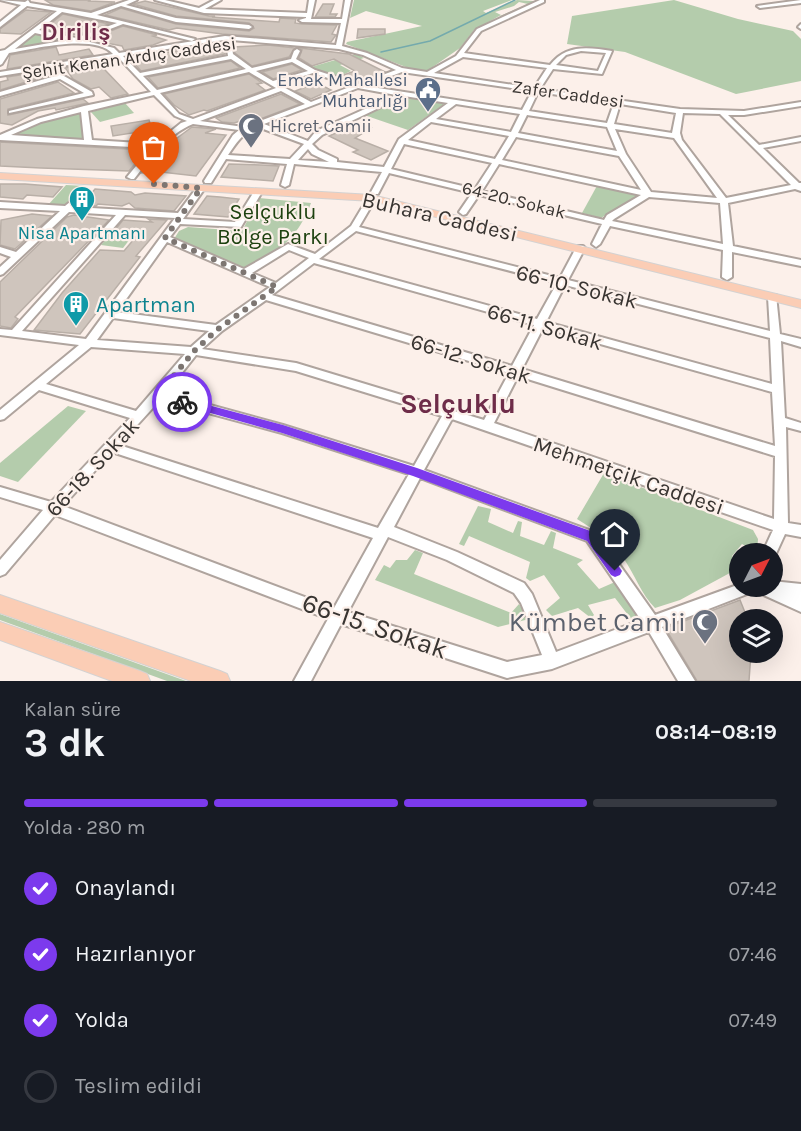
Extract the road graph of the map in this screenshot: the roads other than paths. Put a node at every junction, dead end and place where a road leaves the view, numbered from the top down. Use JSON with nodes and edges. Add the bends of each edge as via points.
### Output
{"nodes":[{"id":1,"x":2,"y":0,"type":"edge"},
{"id":2,"x":134,"y":0,"type":"edge"},
{"id":3,"x":158,"y":0,"type":"edge"},
{"id":4,"x":218,"y":0,"type":"edge"},
{"id":5,"x":312,"y":0,"type":"edge"},
{"id":6,"x":348,"y":0,"type":"edge"},
{"id":7,"x":541,"y":1,"type":"edge"},
{"id":8,"x":801,"y":1,"type":"edge"},
{"id":9,"x":26,"y":2,"type":"edge"},
{"id":10,"x":122,"y":5,"type":"junction"},
{"id":11,"x":760,"y":6,"type":"dead end"},
{"id":12,"x":200,"y":10,"type":"junction"},
{"id":13,"x":60,"y":11,"type":"junction"},
{"id":14,"x":108,"y":14,"type":"junction"},
{"id":15,"x":96,"y":15,"type":"junction"},
{"id":16,"x":0,"y":16,"type":"edge"},
{"id":17,"x":52,"y":16,"type":"junction"},
{"id":18,"x":259,"y":16,"type":"junction"},
{"id":19,"x":10,"y":17,"type":"junction"},
{"id":20,"x":309,"y":18,"type":"junction"},
{"id":21,"x":176,"y":20,"type":"junction"},
{"id":22,"x":345,"y":21,"type":"junction"},
{"id":23,"x":122,"y":22,"type":"junction"},
{"id":24,"x":209,"y":23,"type":"junction"},
{"id":25,"x":0,"y":24,"type":"edge"},
{"id":26,"x":158,"y":27,"type":"junction"},
{"id":27,"x":249,"y":27,"type":"junction"},
{"id":28,"x":35,"y":30,"type":"junction"},
{"id":29,"x":186,"y":33,"type":"junction"},
{"id":30,"x":169,"y":34,"type":"junction"},
{"id":31,"x":240,"y":39,"type":"junction"},
{"id":32,"x":79,"y":40,"type":"junction"},
{"id":33,"x":200,"y":40,"type":"junction"},
{"id":34,"x":224,"y":40,"type":"junction"},
{"id":35,"x":258,"y":41,"type":"junction"},
{"id":36,"x":165,"y":46,"type":"junction"},
{"id":37,"x":339,"y":47,"type":"junction"},
{"id":38,"x":297,"y":51,"type":"dead end"},
{"id":39,"x":3,"y":52,"type":"edge"},
{"id":40,"x":461,"y":55,"type":"junction"},
{"id":41,"x":119,"y":56,"type":"junction"},
{"id":42,"x":232,"y":57,"type":"junction"},
{"id":43,"x":293,"y":60,"type":"junction"},
{"id":44,"x":0,"y":63,"type":"edge"},
{"id":45,"x":553,"y":67,"type":"junction"},
{"id":46,"x":47,"y":69,"type":"junction"},
{"id":47,"x":249,"y":70,"type":"junction"},
{"id":48,"x":402,"y":70,"type":"junction"},
{"id":49,"x":313,"y":71,"type":"junction"},
{"id":50,"x":428,"y":74,"type":"junction"},
{"id":51,"x":138,"y":75,"type":"junction"},
{"id":52,"x":0,"y":76,"type":"edge"},
{"id":53,"x":60,"y":77,"type":"junction"},
{"id":54,"x":276,"y":86,"type":"junction"},
{"id":55,"x":360,"y":87,"type":"junction"},
{"id":56,"x":537,"y":90,"type":"junction"},
{"id":57,"x":90,"y":93,"type":"junction"},
{"id":58,"x":154,"y":93,"type":"junction"},
{"id":59,"x":0,"y":94,"type":"edge"},
{"id":60,"x":403,"y":94,"type":"junction"},
{"id":61,"x":455,"y":101,"type":"junction"},
{"id":62,"x":618,"y":101,"type":"junction"},
{"id":63,"x":106,"y":103,"type":"junction"},
{"id":64,"x":311,"y":104,"type":"junction"},
{"id":65,"x":801,"y":104,"type":"edge"},
{"id":66,"x":84,"y":108,"type":"junction"},
{"id":67,"x":0,"y":109,"type":"edge"},
{"id":68,"x":680,"y":111,"type":"junction"},
{"id":69,"x":11,"y":112,"type":"junction"},
{"id":70,"x":524,"y":113,"type":"junction"},
{"id":71,"x":723,"y":114,"type":"junction"},
{"id":72,"x":39,"y":120,"type":"junction"},
{"id":73,"x":430,"y":120,"type":"junction"},
{"id":74,"x":189,"y":122,"type":"junction"},
{"id":75,"x":257,"y":124,"type":"junction"},
{"id":76,"x":610,"y":126,"type":"junction"},
{"id":77,"x":245,"y":129,"type":"junction"},
{"id":78,"x":513,"y":136,"type":"junction"},
{"id":79,"x":677,"y":136,"type":"junction"},
{"id":80,"x":0,"y":137,"type":"edge"},
{"id":81,"x":801,"y":139,"type":"edge"},
{"id":82,"x":88,"y":141,"type":"junction"},
{"id":83,"x":402,"y":141,"type":"junction"},
{"id":84,"x":308,"y":143,"type":"junction"},
{"id":85,"x":157,"y":146,"type":"junction"},
{"id":86,"x":758,"y":147,"type":"junction"},
{"id":87,"x":622,"y":154,"type":"junction"},
{"id":88,"x":224,"y":157,"type":"junction"},
{"id":89,"x":291,"y":162,"type":"junction"},
{"id":90,"x":498,"y":162,"type":"junction"},
{"id":91,"x":343,"y":165,"type":"junction"},
{"id":92,"x":0,"y":169,"type":"edge"},
{"id":93,"x":386,"y":170,"type":"junction"},
{"id":94,"x":0,"y":176,"type":"edge"},
{"id":95,"x":131,"y":177,"type":"junction"},
{"id":96,"x":205,"y":184,"type":"junction"},
{"id":97,"x":285,"y":185,"type":"junction"},
{"id":98,"x":800,"y":188,"type":"edge"},
{"id":99,"x":478,"y":191,"type":"junction"},
{"id":100,"x":85,"y":192,"type":"dead end"},
{"id":101,"x":258,"y":192,"type":"junction"},
{"id":102,"x":648,"y":194,"type":"junction"},
{"id":103,"x":373,"y":195,"type":"junction"},
{"id":104,"x":724,"y":201,"type":"junction"},
{"id":105,"x":0,"y":205,"type":"edge"},
{"id":106,"x":13,"y":206,"type":"junction"},
{"id":107,"x":69,"y":210,"type":"junction"},
{"id":108,"x":463,"y":212,"type":"junction"},
{"id":109,"x":122,"y":213,"type":"junction"},
{"id":110,"x":0,"y":216,"type":"edge"},
{"id":111,"x":180,"y":219,"type":"junction"},
{"id":112,"x":607,"y":223,"type":"junction"},
{"id":113,"x":354,"y":228,"type":"junction"},
{"id":114,"x":165,"y":238,"type":"junction"},
{"id":115,"x":596,"y":244,"type":"junction"},
{"id":116,"x":580,"y":248,"type":"junction"},
{"id":117,"x":728,"y":249,"type":"junction"},
{"id":118,"x":0,"y":250,"type":"edge"},
{"id":119,"x":18,"y":256,"type":"junction"},
{"id":120,"x":314,"y":259,"type":"junction"},
{"id":121,"x":801,"y":263,"type":"edge"},
{"id":122,"x":0,"y":272,"type":"edge"},
{"id":123,"x":245,"y":273,"type":"junction"},
{"id":124,"x":727,"y":277,"type":"junction"},
{"id":125,"x":563,"y":283,"type":"junction"},
{"id":126,"x":277,"y":287,"type":"junction"},
{"id":127,"x":264,"y":296,"type":"junction"},
{"id":128,"x":773,"y":297,"type":"junction"},
{"id":129,"x":801,"y":297,"type":"edge"},
{"id":130,"x":801,"y":304,"type":"edge"},
{"id":131,"x":110,"y":314,"type":"junction"},
{"id":132,"x":540,"y":325,"type":"junction"},
{"id":133,"x":218,"y":329,"type":"junction"},
{"id":134,"x":0,"y":332,"type":"edge"},
{"id":135,"x":14,"y":334,"type":"junction"},
{"id":136,"x":775,"y":337,"type":"junction"},
{"id":137,"x":89,"y":343,"type":"junction"},
{"id":138,"x":801,"y":344,"type":"edge"},
{"id":139,"x":194,"y":351,"type":"junction"},
{"id":140,"x":516,"y":371,"type":"junction"},
{"id":141,"x":39,"y":386,"type":"junction"},
{"id":142,"x":778,"y":390,"type":"junction"},
{"id":143,"x":158,"y":395,"type":"junction"},
{"id":144,"x":3,"y":410,"type":"edge"},
{"id":145,"x":449,"y":413,"type":"junction"},
{"id":146,"x":139,"y":416,"type":"junction"},
{"id":147,"x":780,"y":421,"type":"junction"},
{"id":148,"x":487,"y":425,"type":"junction"},
{"id":149,"x":801,"y":427,"type":"edge"},
{"id":150,"x":110,"y":447,"type":"junction"},
{"id":151,"x":781,"y":453,"type":"junction"},
{"id":152,"x":417,"y":472,"type":"junction"},
{"id":153,"x":0,"y":492,"type":"edge"},
{"id":154,"x":53,"y":508,"type":"junction"},
{"id":155,"x":781,"y":527,"type":"junction"},
{"id":156,"x":801,"y":531,"type":"edge"},
{"id":157,"x":383,"y":532,"type":"junction"},
{"id":158,"x":774,"y":543,"type":"edge"},
{"id":159,"x":0,"y":570,"type":"edge"},
{"id":160,"x":783,"y":588,"type":"edge"},
{"id":161,"x":801,"y":591,"type":"edge"},
{"id":162,"x":729,"y":594,"type":"edge"},
{"id":163,"x":783,"y":597,"type":"edge"},
{"id":164,"x":0,"y":604,"type":"edge"},
{"id":165,"x":801,"y":605,"type":"edge"},
{"id":166,"x":337,"y":616,"type":"junction"},
{"id":167,"x":651,"y":622,"type":"junction"},
{"id":168,"x":0,"y":631,"type":"edge"},
{"id":169,"x":552,"y":661,"type":"junction"},
{"id":170,"x":140,"y":681,"type":"edge"},
{"id":171,"x":220,"y":681,"type":"edge"},
{"id":172,"x":302,"y":681,"type":"edge"},
{"id":173,"x":687,"y":681,"type":"edge"}],
"edges":[{"from":1,"to":9,"type":"street"},
{"from":2,"to":10,"type":"street"},
{"from":3,"to":12,"type":"street"},
{"from":4,"to":12,"type":"street"},
{"from":5,"to":20,"type":"street"},
{"from":6,"to":22,"type":"street"},
{"from":7,"to":40,"type":"street","via":[[478,30]]},
{"from":8,"to":11,"type":"street"},
{"from":9,"to":13,"type":"street"},
{"from":9,"to":15,"type":"street"},
{"from":9,"to":19,"type":"street"},
{"from":10,"to":14,"type":"street"},
{"from":10,"to":15,"type":"street"},
{"from":10,"to":21,"type":"street"},
{"from":12,"to":18,"type":"street"},
{"from":12,"to":21,"type":"street"},
{"from":13,"to":15,"type":"street"},
{"from":13,"to":17,"type":"street"},
{"from":14,"to":15,"type":"street"},
{"from":14,"to":26,"type":"street"},
{"from":15,"to":17,"type":"street"},
{"from":15,"to":23,"type":"street"},
{"from":16,"to":19,"type":"street"},
{"from":17,"to":28,"type":"street"},
{"from":18,"to":20,"type":"street"},
{"from":18,"to":27,"type":"street"},
{"from":19,"to":25,"type":"street"},
{"from":20,"to":22,"type":"street"},
{"from":21,"to":24,"type":"street"},
{"from":21,"to":26,"type":"street"},
{"from":22,"to":37,"type":"street"},
{"from":23,"to":30,"type":"street"},
{"from":23,"to":32,"type":"street"},
{"from":24,"to":27,"type":"street"},
{"from":24,"to":29,"type":"street"},
{"from":26,"to":29,"type":"street"},
{"from":27,"to":31,"type":"street"},
{"from":28,"to":32,"type":"street"},
{"from":28,"to":39,"type":"street"},
{"from":29,"to":34,"type":"street"},
{"from":30,"to":33,"type":"street"},
{"from":30,"to":36,"type":"street","via":[[176,39]]},
{"from":31,"to":34,"type":"street","name":"Şehit Kenan Ardıç Caddesi"},
{"from":31,"to":35,"type":"street","name":"Şehit Kenan Ardıç Caddesi"},
{"from":32,"to":39,"type":"street"},
{"from":32,"to":41,"type":"street","via":[[109,48]]},
{"from":33,"to":34,"type":"street","name":"Şehit Kenan Ardıç Caddesi"},
{"from":33,"to":36,"type":"street","name":"Şehit Kenan Ardıç Caddesi"},
{"from":34,"to":35,"type":"street","name":"Şehit Kenan Ardıç Caddesi"},
{"from":34,"to":41,"type":"street","name":"Şehit Kenan Ardıç Caddesi"},
{"from":34,"to":42,"type":"street"},
{"from":35,"to":37,"type":"street","name":"Şehit Kenan Ardıç Caddesi"},
{"from":36,"to":41,"type":"street","name":"Şehit Kenan Ardıç Caddesi"},
{"from":37,"to":48,"type":"street","name":"Zafer Caddesi"},
{"from":38,"to":43,"type":"street"},
{"from":39,"to":44,"type":"street"},
{"from":40,"to":45,"type":"street"},
{"from":40,"to":50,"type":"street"},
{"from":41,"to":46,"type":"street","name":"Şehit Kenan Ardıç Caddesi"},
{"from":41,"to":51,"type":"street"},
{"from":41,"to":52,"type":"street","name":"Şehit Kenan Ardıç Caddesi"},
{"from":42,"to":47,"type":"street"},
{"from":42,"to":51,"type":"street"},
{"from":43,"to":47,"type":"street"},
{"from":43,"to":49,"type":"street"},
{"from":45,"to":45,"type":"street","via":[[564,54],[580,50],[610,52],[600,73]]},
{"from":45,"to":56,"type":"street"},
{"from":46,"to":52,"type":"street","name":"Şehit Kenan Ardıç Caddesi"},
{"from":46,"to":53,"type":"street"},
{"from":47,"to":54,"type":"street"},
{"from":47,"to":58,"type":"street"},
{"from":48,"to":50,"type":"street","name":"Zafer Caddesi"},
{"from":48,"to":55,"type":"street"},
{"from":49,"to":54,"type":"street"},
{"from":49,"to":55,"type":"street"},
{"from":50,"to":56,"type":"street","name":"Zafer Caddesi"},
{"from":51,"to":58,"type":"street"},
{"from":53,"to":57,"type":"street"},
{"from":53,"to":59,"type":"street"},
{"from":54,"to":64,"type":"street"},
{"from":54,"to":74,"type":"street"},
{"from":55,"to":60,"type":"street"},
{"from":55,"to":64,"type":"street"},
{"from":56,"to":62,"type":"street","name":"Zafer Caddesi"},
{"from":56,"to":70,"type":"street"},
{"from":57,"to":63,"type":"street"},
{"from":57,"to":69,"type":"street"},
{"from":58,"to":63,"type":"street"},
{"from":58,"to":74,"type":"street"},
{"from":60,"to":61,"type":"street"},
{"from":60,"to":84,"type":"street","via":[[319,133]]},
{"from":61,"to":70,"type":"street"},
{"from":61,"to":73,"type":"street"},
{"from":62,"to":68,"type":"street","name":"Zafer Caddesi"},
{"from":62,"to":76,"type":"street"},
{"from":63,"to":66,"type":"street"},
{"from":64,"to":75,"type":"street"},
{"from":65,"to":71,"type":"street","name":"Zafer Caddesi"},
{"from":66,"to":72,"type":"street"},
{"from":66,"to":82,"type":"street"},
{"from":67,"to":69,"type":"street"},
{"from":68,"to":71,"type":"street","name":"Zafer Caddesi"},
{"from":68,"to":79,"type":"street"},
{"from":69,"to":72,"type":"street"},
{"from":70,"to":76,"type":"street"},
{"from":70,"to":78,"type":"street"},
{"from":71,"to":86,"type":"street"},
{"from":72,"to":80,"type":"street"},
{"from":73,"to":78,"type":"street"},
{"from":73,"to":83,"type":"street"},
{"from":74,"to":77,"type":"street"},
{"from":74,"to":85,"type":"street"},
{"from":75,"to":77,"type":"street"},
{"from":75,"to":84,"type":"street"},
{"from":76,"to":79,"type":"street"},
{"from":76,"to":87,"type":"street"},
{"from":77,"to":88,"type":"street"},
{"from":78,"to":87,"type":"street"},
{"from":78,"to":90,"type":"street"},
{"from":79,"to":104,"type":"street"},
{"from":80,"to":82,"type":"street"},
{"from":81,"to":86,"type":"street"},
{"from":82,"to":85,"type":"street"},
{"from":83,"to":90,"type":"street"},
{"from":83,"to":93,"type":"street","name":"66-18. Sokak"},
{"from":84,"to":89,"type":"street"},
{"from":84,"to":91,"type":"street","via":[[319,154]]},
{"from":85,"to":95,"type":"street"},
{"from":86,"to":98,"type":"street"},
{"from":87,"to":102,"type":"street"},
{"from":88,"to":89,"type":"street","name":"64-20. Sokak"},
{"from":88,"to":96,"type":"street"},
{"from":89,"to":91,"type":"street","name":"64-20. Sokak"},
{"from":89,"to":97,"type":"street"},
{"from":90,"to":99,"type":"street"},
{"from":90,"to":102,"type":"street"},
{"from":91,"to":93,"type":"street","name":"64-20. Sokak"},
{"from":92,"to":95,"type":"main road","name":"Buhara Caddesi"},
{"from":93,"to":99,"type":"street","name":"64-20. Sokak"},
{"from":93,"to":103,"type":"street","name":"66-18. Sokak"},
{"from":94,"to":96,"type":"main road","name":"Buhara Caddesi"},
{"from":95,"to":96,"type":"main road","name":"Buhara Caddesi"},
{"from":96,"to":97,"type":"main road","name":"Buhara Caddesi"},
{"from":96,"to":101,"type":"main road","name":"Buhara Caddesi"},
{"from":96,"to":111,"type":"street"},
{"from":97,"to":103,"type":"main road","name":"Buhara Caddesi"},
{"from":98,"to":104,"type":"street"},
{"from":99,"to":108,"type":"street"},
{"from":99,"to":112,"type":"street","name":"64-20. Sokak"},
{"from":100,"to":107,"type":"street"},
{"from":101,"to":103,"type":"main road","name":"Buhara Caddesi"},
{"from":101,"to":111,"type":"street","via":[[238,225]]},
{"from":102,"to":104,"type":"street"},
{"from":102,"to":112,"type":"street"},
{"from":103,"to":108,"type":"main road","name":"Buhara Caddesi"},
{"from":103,"to":113,"type":"street","name":"66-18. Sokak"},
{"from":103,"to":116,"type":"main road","name":"Buhara Caddesi"},
{"from":104,"to":117,"type":"street"},
{"from":105,"to":106,"type":"street"},
{"from":106,"to":107,"type":"street"},
{"from":106,"to":110,"type":"street"},
{"from":107,"to":109,"type":"street"},
{"from":107,"to":119,"type":"street"},
{"from":108,"to":115,"type":"main road","name":"Buhara Caddesi"},
{"from":109,"to":111,"type":"street"},
{"from":109,"to":135,"type":"street"},
{"from":111,"to":114,"type":"street"},
{"from":112,"to":115,"type":"street"},
{"from":112,"to":117,"type":"street","name":"64-20. Sokak"},
{"from":113,"to":120,"type":"street","name":"66-18. Sokak"},
{"from":113,"to":125,"type":"street","name":"66-10. Sokak"},
{"from":114,"to":123,"type":"street"},
{"from":114,"to":131,"type":"street"},
{"from":115,"to":124,"type":"main road","name":"Buhara Caddesi"},
{"from":116,"to":125,"type":"street"},
{"from":116,"to":128,"type":"main road","name":"Buhara Caddesi"},
{"from":117,"to":121,"type":"street","name":"64-20. Sokak"},
{"from":117,"to":124,"type":"street"},
{"from":118,"to":119,"type":"street"},
{"from":119,"to":122,"type":"street"},
{"from":120,"to":123,"type":"street","name":"66-11. Sokak","via":[[294,247],[286,248]]},
{"from":120,"to":126,"type":"street","name":"66-18. Sokak"},
{"from":120,"to":132,"type":"street","name":"66-11. Sokak"},
{"from":123,"to":126,"type":"street"},
{"from":124,"to":129,"type":"main road","name":"Buhara Caddesi"},
{"from":125,"to":132,"type":"street"},
{"from":125,"to":136,"type":"street","name":"66-10. Sokak"},
{"from":126,"to":127,"type":"street","name":"66-18. Sokak"},
{"from":127,"to":133,"type":"street","name":"66-18. Sokak"},
{"from":127,"to":140,"type":"street","name":"66-12. Sokak"},
{"from":128,"to":130,"type":"main road","name":"Buhara Caddesi"},
{"from":128,"to":136,"type":"street"},
{"from":131,"to":133,"type":"street"},
{"from":131,"to":137,"type":"street"},
{"from":132,"to":140,"type":"street"},
{"from":132,"to":142,"type":"street","name":"66-11. Sokak"},
{"from":133,"to":139,"type":"street","name":"66-18. Sokak"},
{"from":134,"to":135,"type":"street","name":"Mehmetçik Caddesi"},
{"from":135,"to":137,"type":"street","name":"Mehmetçik Caddesi"},
{"from":136,"to":138,"type":"street","name":"66-10. Sokak"},
{"from":136,"to":142,"type":"street"},
{"from":137,"to":139,"type":"street","name":"Mehmetçik Caddesi"},
{"from":137,"to":141,"type":"street"},
{"from":139,"to":143,"type":"street","name":"66-18. Sokak"},
{"from":139,"to":145,"type":"street","name":"Mehmetçik Caddesi","via":[[296,367]]},
{"from":140,"to":148,"type":"street"},
{"from":140,"to":151,"type":"street","name":"66-12. Sokak"},
{"from":141,"to":144,"type":"street"},
{"from":141,"to":146,"type":"street"},
{"from":142,"to":147,"type":"street"},
{"from":143,"to":146,"type":"street","name":"66-18. Sokak"},
{"from":143,"to":152,"type":"street","via":[[283,429]]},
{"from":145,"to":148,"type":"street","name":"Mehmetçik Caddesi"},
{"from":145,"to":152,"type":"street"},
{"from":146,"to":150,"type":"street","name":"66-18. Sokak"},
{"from":147,"to":149,"type":"street"},
{"from":147,"to":151,"type":"street"},
{"from":148,"to":155,"type":"street","name":"Mehmetçik Caddesi"},
{"from":150,"to":154,"type":"street","name":"66-18. Sokak"},
{"from":150,"to":157,"type":"street"},
{"from":151,"to":155,"type":"street"},
{"from":152,"to":157,"type":"street"},
{"from":152,"to":167,"type":"street","via":[[592,537]]},
{"from":153,"to":154,"type":"street","name":"66-15. Sokak"},
{"from":154,"to":159,"type":"street","name":"66-18. Sokak"},
{"from":154,"to":166,"type":"street","name":"66-15. Sokak"},
{"from":155,"to":156,"type":"street","name":"Mehmetçik Caddesi"},
{"from":155,"to":158,"type":"street"},
{"from":157,"to":166,"type":"street"},
{"from":157,"to":169,"type":"street","via":[[452,556],[519,588]]},
{"from":160,"to":161,"type":"street"},
{"from":162,"to":167,"type":"street","name":"66-15. Sokak"},
{"from":163,"to":165,"type":"street"},
{"from":164,"to":171,"type":"main road"},
{"from":166,"to":169,"type":"street","name":"66-15. Sokak","via":[[507,670]]},
{"from":166,"to":172,"type":"street"},
{"from":167,"to":169,"type":"street","name":"66-15. Sokak"},
{"from":167,"to":173,"type":"street"},
{"from":168,"to":170,"type":"main road"}]}
